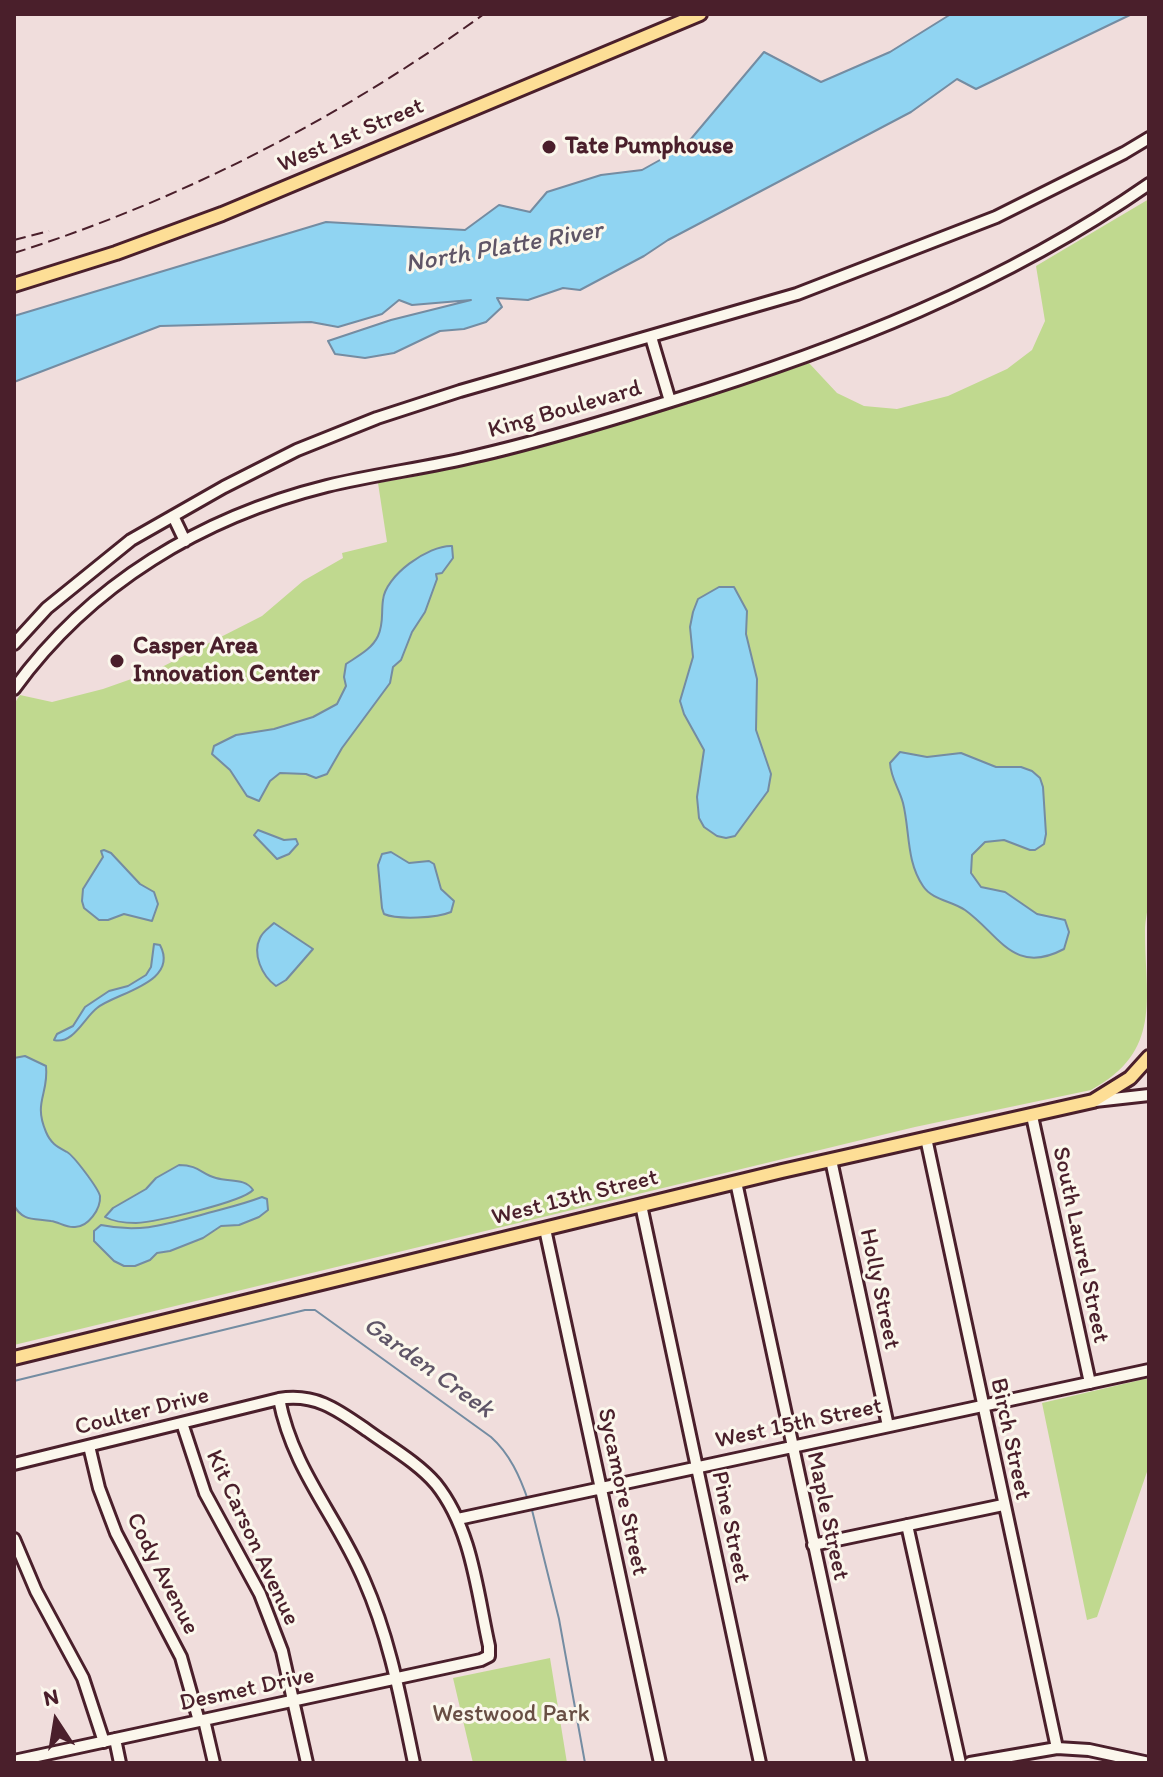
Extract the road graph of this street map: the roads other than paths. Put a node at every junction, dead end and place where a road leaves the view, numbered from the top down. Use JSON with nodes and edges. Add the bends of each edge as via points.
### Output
{"nodes":[{"id":1,"x":700,"y":14,"type":"edge"},
{"id":2,"x":1149,"y":138,"type":"edge"},
{"id":3,"x":1149,"y":184,"type":"edge"},
{"id":4,"x":14,"y":285,"type":"edge"},
{"id":5,"x":651,"y":337,"type":"junction"},
{"id":6,"x":670,"y":401,"type":"junction"},
{"id":7,"x":173,"y":516,"type":"junction"},
{"id":8,"x":185,"y":541,"type":"junction"},
{"id":9,"x":14,"y":644,"type":"edge"},
{"id":10,"x":14,"y":689,"type":"edge"},
{"id":11,"x":1149,"y":1057,"type":"edge"},
{"id":12,"x":1149,"y":1095,"type":"edge"},
{"id":13,"x":1093,"y":1101,"type":"junction"},
{"id":14,"x":1032,"y":1116,"type":"junction"},
{"id":15,"x":926,"y":1138,"type":"junction"},
{"id":16,"x":831,"y":1160,"type":"junction"},
{"id":17,"x":736,"y":1182,"type":"junction"},
{"id":18,"x":641,"y":1205,"type":"junction"},
{"id":19,"x":545,"y":1229,"type":"junction"},
{"id":20,"x":14,"y":1358,"type":"edge"},
{"id":21,"x":1149,"y":1370,"type":"edge"},
{"id":22,"x":1090,"y":1383,"type":"junction"},
{"id":23,"x":279,"y":1399,"type":"junction"},
{"id":24,"x":983,"y":1405,"type":"junction"},
{"id":25,"x":182,"y":1423,"type":"junction"},
{"id":26,"x":888,"y":1426,"type":"junction"},
{"id":27,"x":89,"y":1446,"type":"junction"},
{"id":28,"x":792,"y":1446,"type":"junction"},
{"id":29,"x":14,"y":1464,"type":"edge"},
{"id":30,"x":697,"y":1466,"type":"junction"},
{"id":31,"x":601,"y":1487,"type":"junction"},
{"id":32,"x":1003,"y":1505,"type":"junction"},
{"id":33,"x":458,"y":1519,"type":"junction"},
{"id":34,"x":907,"y":1525,"type":"junction"},
{"id":35,"x":14,"y":1539,"type":"edge"},
{"id":36,"x":813,"y":1545,"type":"junction"},
{"id":37,"x":489,"y":1656,"type":"joint"},
{"id":38,"x":396,"y":1678,"type":"junction"},
{"id":39,"x":293,"y":1701,"type":"junction"},
{"id":40,"x":202,"y":1720,"type":"junction"},
{"id":41,"x":109,"y":1741,"type":"junction"},
{"id":42,"x":1057,"y":1748,"type":"junction"},
{"id":43,"x":14,"y":1761,"type":"edge"},
{"id":44,"x":27,"y":1761,"type":"edge"},
{"id":45,"x":120,"y":1763,"type":"edge"},
{"id":46,"x":214,"y":1763,"type":"edge"},
{"id":47,"x":307,"y":1763,"type":"edge"},
{"id":48,"x":414,"y":1763,"type":"edge"},
{"id":49,"x":660,"y":1763,"type":"edge"},
{"id":50,"x":760,"y":1763,"type":"edge"},
{"id":51,"x":861,"y":1763,"type":"edge"},
{"id":52,"x":960,"y":1763,"type":"edge"},
{"id":53,"x":970,"y":1763,"type":"edge"},
{"id":54,"x":1149,"y":1763,"type":"edge"}],
"edges":[{"from":1,"to":4,"type":"main road","name":"West 1st Street","via":[[222,214]]},
{"from":2,"to":5,"type":"street","name":"King Boulevard","via":[[996,217],[797,294]]},
{"from":3,"to":6,"type":"street","name":"King Boulevard","via":[[1020,262],[902,320],[819,354]]},
{"from":5,"to":6,"type":"street"},
{"from":5,"to":7,"type":"street","name":"King Boulevard","via":[[377,418],[297,450]]},
{"from":6,"to":8,"type":"street","name":"King Boulevard","via":[[476,456],[283,498]]},
{"from":7,"to":8,"type":"street"},
{"from":7,"to":9,"type":"street","name":"King Boulevard","via":[[91,570]]},
{"from":8,"to":10,"type":"street","name":"King Boulevard","via":[[93,603]]},
{"from":11,"to":13,"type":"main road","via":[[1130,1078]]},
{"from":12,"to":13,"type":"street","name":"West 13th Street"},
{"from":13,"to":14,"type":"main road","name":"West 13th Street"},
{"from":14,"to":15,"type":"main road","name":"West 13th Street"},
{"from":14,"to":22,"type":"street","name":"South Laurel Street"},
{"from":15,"to":16,"type":"main road","name":"West 13th Street"},
{"from":15,"to":24,"type":"street","name":"Birch Street"},
{"from":16,"to":17,"type":"main road","name":"West 13th Street"},
{"from":16,"to":26,"type":"street","name":"Holly Street"},
{"from":17,"to":18,"type":"main road","name":"West 13th Street"},
{"from":17,"to":28,"type":"street","name":"Maple Street"},
{"from":18,"to":19,"type":"main road","name":"West 13th Street"},
{"from":18,"to":30,"type":"street","name":"Pine Street"},
{"from":19,"to":20,"type":"main road","name":"West 13th Street"},
{"from":19,"to":31,"type":"street","name":"Sycamore Street"},
{"from":21,"to":22,"type":"street","name":"West 15th Street"},
{"from":22,"to":24,"type":"street","name":"West 15th Street"},
{"from":23,"to":25,"type":"street","name":"Coulter Drive"},
{"from":23,"to":33,"type":"street","name":"Coulter Drive","via":[[311,1398],[341,1412],[428,1476]]},
{"from":23,"to":38,"type":"street","via":[[301,1468],[364,1578]]},
{"from":24,"to":26,"type":"street","name":"West 15th Street"},
{"from":24,"to":32,"type":"street","name":"Birch Street"},
{"from":25,"to":27,"type":"street","name":"Coulter Drive"},
{"from":25,"to":39,"type":"street","name":"Kit Carson Avenue","via":[[205,1493],[260,1594],[282,1651]]},
{"from":26,"to":28,"type":"street","name":"West 15th Street"},
{"from":27,"to":29,"type":"street","name":"Coulter Drive"},
{"from":27,"to":40,"type":"street","name":"Cody Avenue","via":[[116,1533],[181,1657]]},
{"from":28,"to":30,"type":"street","name":"West 15th Street"},
{"from":28,"to":36,"type":"street","name":"Maple Street"},
{"from":30,"to":31,"type":"street","name":"West 15th Street"},
{"from":30,"to":50,"type":"street","name":"Pine Street"},
{"from":31,"to":33,"type":"street","name":"West 15th Street"},
{"from":31,"to":49,"type":"street","name":"Sycamore Street"},
{"from":32,"to":34,"type":"street"},
{"from":32,"to":42,"type":"street","name":"Birch Street"},
{"from":33,"to":37,"type":"street","name":"Coulter Drive"},
{"from":34,"to":36,"type":"street"},
{"from":34,"to":52,"type":"street"},
{"from":35,"to":41,"type":"street"},
{"from":36,"to":51,"type":"street","name":"Maple Street"},
{"from":37,"to":38,"type":"street","name":"Desmet Drive"},
{"from":38,"to":39,"type":"street","name":"Desmet Drive"},
{"from":38,"to":48,"type":"street"},
{"from":39,"to":40,"type":"street","name":"Desmet Drive"},
{"from":39,"to":47,"type":"street","name":"Kit Carson Avenue"},
{"from":40,"to":41,"type":"street","name":"Desmet Drive"},
{"from":40,"to":46,"type":"street","name":"Cody Avenue"},
{"from":41,"to":44,"type":"street","name":"Desmet Drive"},
{"from":41,"to":45,"type":"street"},
{"from":42,"to":53,"type":"street"},
{"from":42,"to":54,"type":"street"},
{"from":43,"to":44,"type":"street","name":"Desmet Drive"}]}
